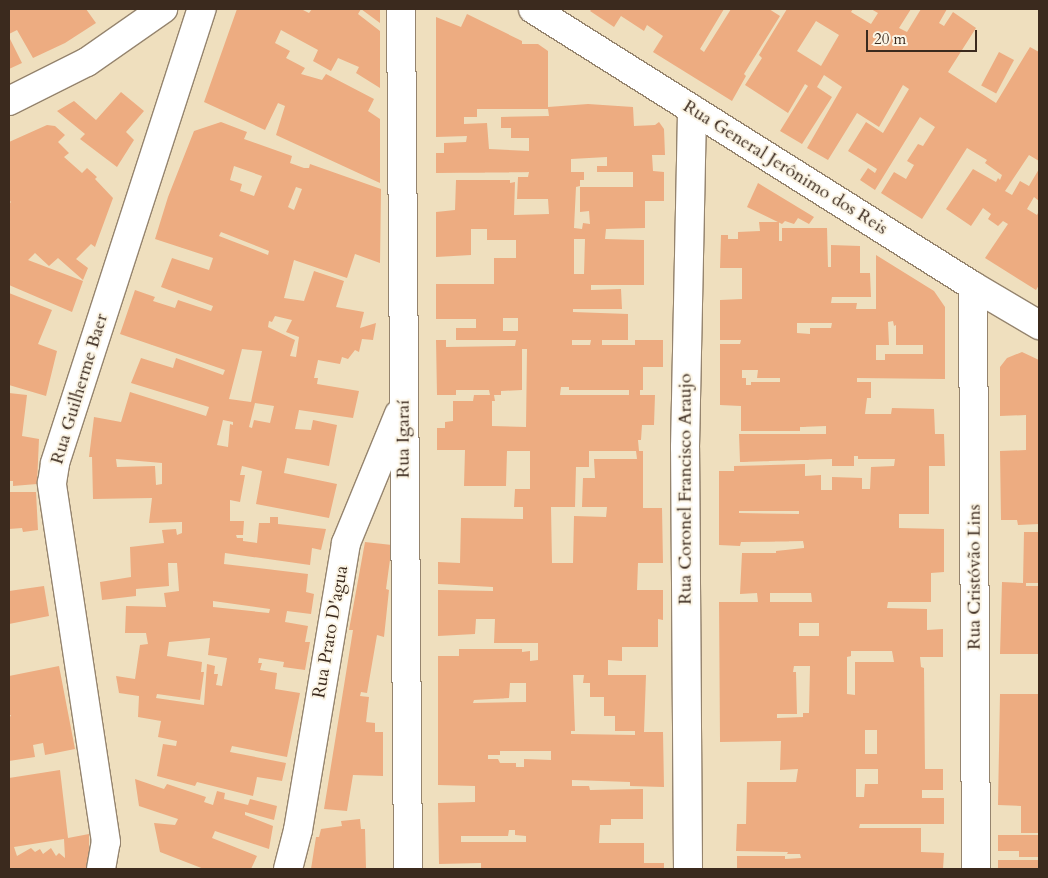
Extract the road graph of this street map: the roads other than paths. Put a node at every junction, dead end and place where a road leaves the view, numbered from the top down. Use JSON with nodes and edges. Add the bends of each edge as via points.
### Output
{"nodes":[{"id":1,"x":164,"y":9,"type":"edge"},
{"id":2,"x":202,"y":9,"type":"edge"},
{"id":3,"x":401,"y":9,"type":"edge"},
{"id":4,"x":533,"y":9,"type":"edge"},
{"id":5,"x":9,"y":100,"type":"edge"},
{"id":6,"x":692,"y":109,"type":"junction"},
{"id":7,"x":973,"y":286,"type":"junction"},
{"id":8,"x":1039,"y":324,"type":"edge"},
{"id":9,"x":404,"y":404,"type":"junction"},
{"id":10,"x":102,"y":869,"type":"edge"},
{"id":11,"x":288,"y":869,"type":"edge"},
{"id":12,"x":408,"y":869,"type":"edge"},
{"id":13,"x":688,"y":869,"type":"edge"},
{"id":14,"x":976,"y":869,"type":"edge"}],
"edges":[{"from":1,"to":5,"type":"street","via":[[87,62]]},
{"from":2,"to":10,"type":"street","name":"Rua Guilherme Baer","via":[[55,462],[52,483],[106,842]]},
{"from":3,"to":9,"type":"street","name":"Rua Igaraí"},
{"from":4,"to":6,"type":"street","name":"Rua General Jerônimo dos Reis"},
{"from":6,"to":7,"type":"street","name":"Rua General Jerônimo dos Reis"},
{"from":6,"to":13,"type":"street","name":"Rua Coronel Francisco Araujo","via":[[685,446]]},
{"from":7,"to":8,"type":"street","name":"Rua General Jerônimo dos Reis"},
{"from":7,"to":14,"type":"street","name":"Rua Cristóvão Lins"},
{"from":9,"to":11,"type":"street","name":"Rua Prato D'agua","via":[[346,543],[298,830]]},
{"from":9,"to":12,"type":"street","name":"Rua Igaraí"}]}
